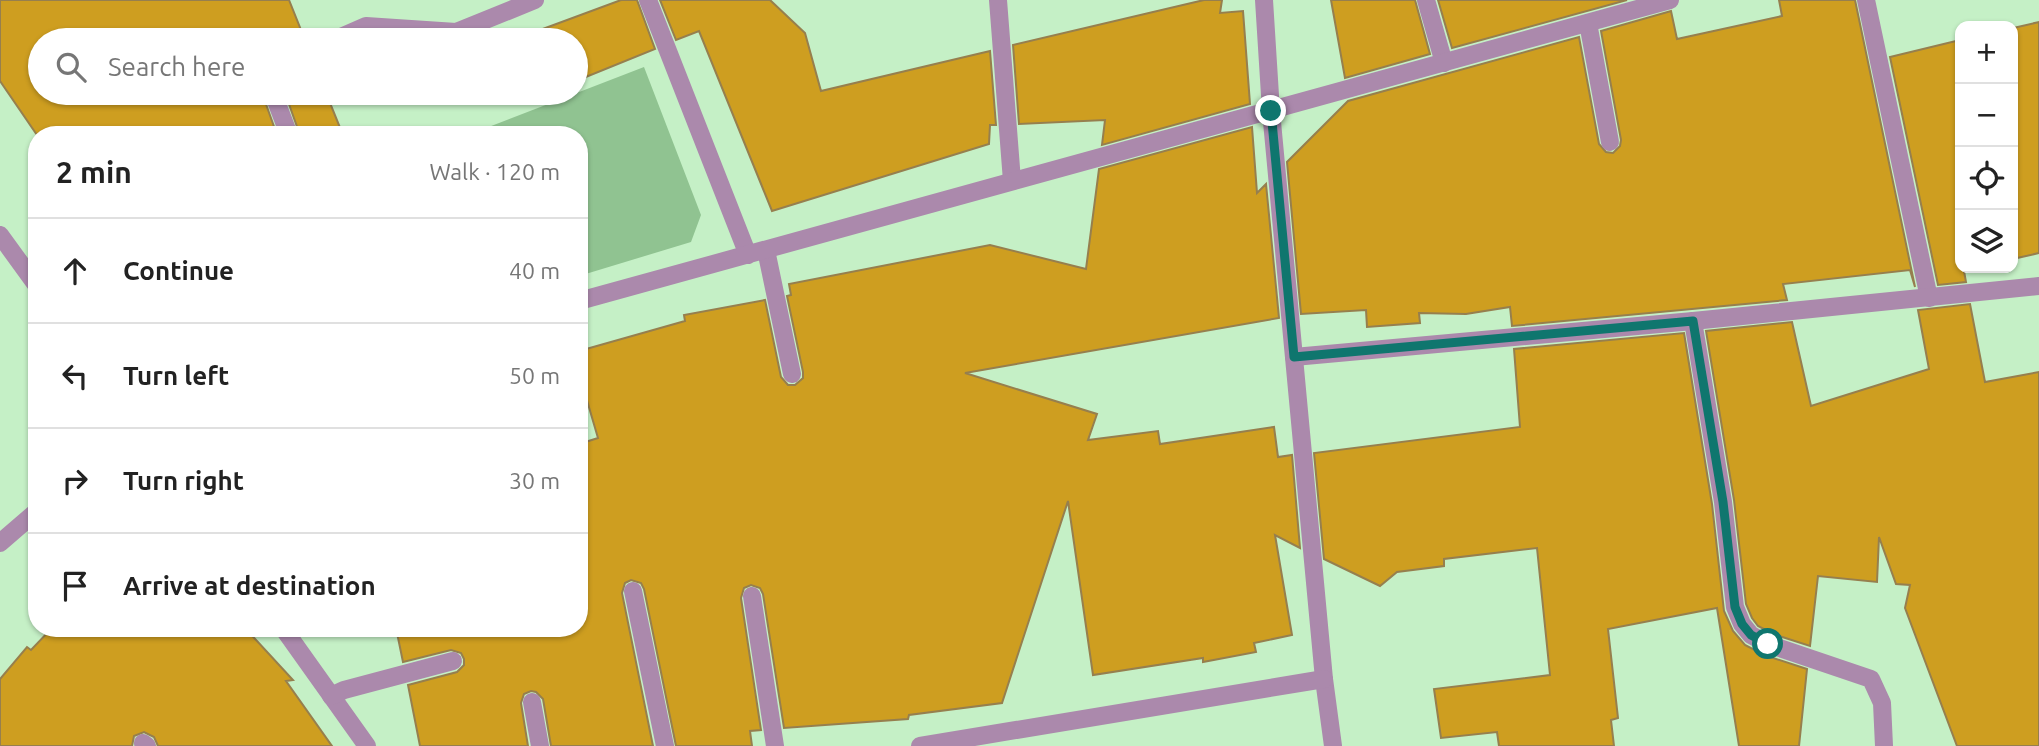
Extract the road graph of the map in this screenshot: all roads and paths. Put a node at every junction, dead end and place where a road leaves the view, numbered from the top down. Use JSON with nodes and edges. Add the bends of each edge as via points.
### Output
{"nodes":[{"id":1,"x":535,"y":0,"type":"edge"},
{"id":2,"x":648,"y":0,"type":"edge"},
{"id":3,"x":998,"y":0,"type":"edge"},
{"id":4,"x":1264,"y":0,"type":"edge"},
{"id":5,"x":1426,"y":0,"type":"edge"},
{"id":6,"x":1670,"y":0,"type":"edge"},
{"id":7,"x":1866,"y":0,"type":"edge"},
{"id":8,"x":1588,"y":23,"type":"junction"},
{"id":9,"x":361,"y":28,"type":"edge"},
{"id":10,"x":396,"y":28,"type":"edge"},
{"id":11,"x":466,"y":28,"type":"edge"},
{"id":12,"x":1444,"y":62,"type":"junction"},
{"id":13,"x":278,"y":105,"type":"edge"},
{"id":14,"x":1271,"y":111,"type":"junction"},
{"id":15,"x":286,"y":126,"type":"edge"},
{"id":16,"x":1610,"y":142,"type":"dead end"},
{"id":17,"x":1012,"y":181,"type":"junction"},
{"id":18,"x":0,"y":235,"type":"edge"},
{"id":19,"x":766,"y":250,"type":"junction"},
{"id":20,"x":748,"y":255,"type":"junction"},
{"id":21,"x":28,"y":274,"type":"edge"},
{"id":22,"x":2039,"y":286,"type":"edge"},
{"id":23,"x":1929,"y":298,"type":"junction"},
{"id":24,"x":588,"y":299,"type":"edge"},
{"id":25,"x":1693,"y":321,"type":"junction"},
{"id":26,"x":1294,"y":357,"type":"junction"},
{"id":27,"x":792,"y":374,"type":"dead end"},
{"id":28,"x":28,"y":519,"type":"edge"},
{"id":29,"x":0,"y":543,"type":"edge"},
{"id":30,"x":633,"y":591,"type":"dead end"},
{"id":31,"x":752,"y":596,"type":"dead end"},
{"id":32,"x":289,"y":637,"type":"edge"},
{"id":33,"x":453,"y":661,"type":"dead end"},
{"id":34,"x":1324,"y":679,"type":"junction"},
{"id":35,"x":331,"y":696,"type":"junction"},
{"id":36,"x":532,"y":702,"type":"dead end"},
{"id":37,"x":358,"y":742,"type":"edge"},
{"id":38,"x":540,"y":746,"type":"edge"},
{"id":39,"x":665,"y":746,"type":"edge"},
{"id":40,"x":775,"y":746,"type":"edge"},
{"id":41,"x":920,"y":746,"type":"edge"},
{"id":42,"x":1333,"y":746,"type":"edge"},
{"id":43,"x":1884,"y":746,"type":"edge"}],
"edges":[{"from":1,"to":11,"type":"street"},
{"from":2,"to":20,"type":"street"},
{"from":3,"to":17,"type":"street"},
{"from":4,"to":14,"type":"street"},
{"from":5,"to":12,"type":"street"},
{"from":6,"to":8,"type":"street"},
{"from":7,"to":23,"type":"street"},
{"from":8,"to":12,"type":"street"},
{"from":8,"to":16,"type":"street"},
{"from":9,"to":10,"type":"street"},
{"from":12,"to":14,"type":"street"},
{"from":13,"to":15,"type":"street"},
{"from":14,"to":17,"type":"street"},
{"from":14,"to":26,"type":"street"},
{"from":17,"to":19,"type":"street"},
{"from":18,"to":21,"type":"street"},
{"from":19,"to":20,"type":"street"},
{"from":19,"to":27,"type":"street"},
{"from":20,"to":24,"type":"street"},
{"from":22,"to":23,"type":"street"},
{"from":23,"to":25,"type":"street"},
{"from":25,"to":26,"type":"street"},
{"from":25,"to":43,"type":"street","via":[[1735,607],[1742,624],[1768,644],[1871,679],[1882,703]]},
{"from":26,"to":34,"type":"street"},
{"from":28,"to":29,"type":"street"},
{"from":30,"to":39,"type":"street"},
{"from":31,"to":40,"type":"street"},
{"from":32,"to":35,"type":"street"},
{"from":33,"to":35,"type":"street"},
{"from":34,"to":41,"type":"street"},
{"from":34,"to":42,"type":"street"},
{"from":35,"to":37,"type":"street"},
{"from":36,"to":38,"type":"street"}]}
